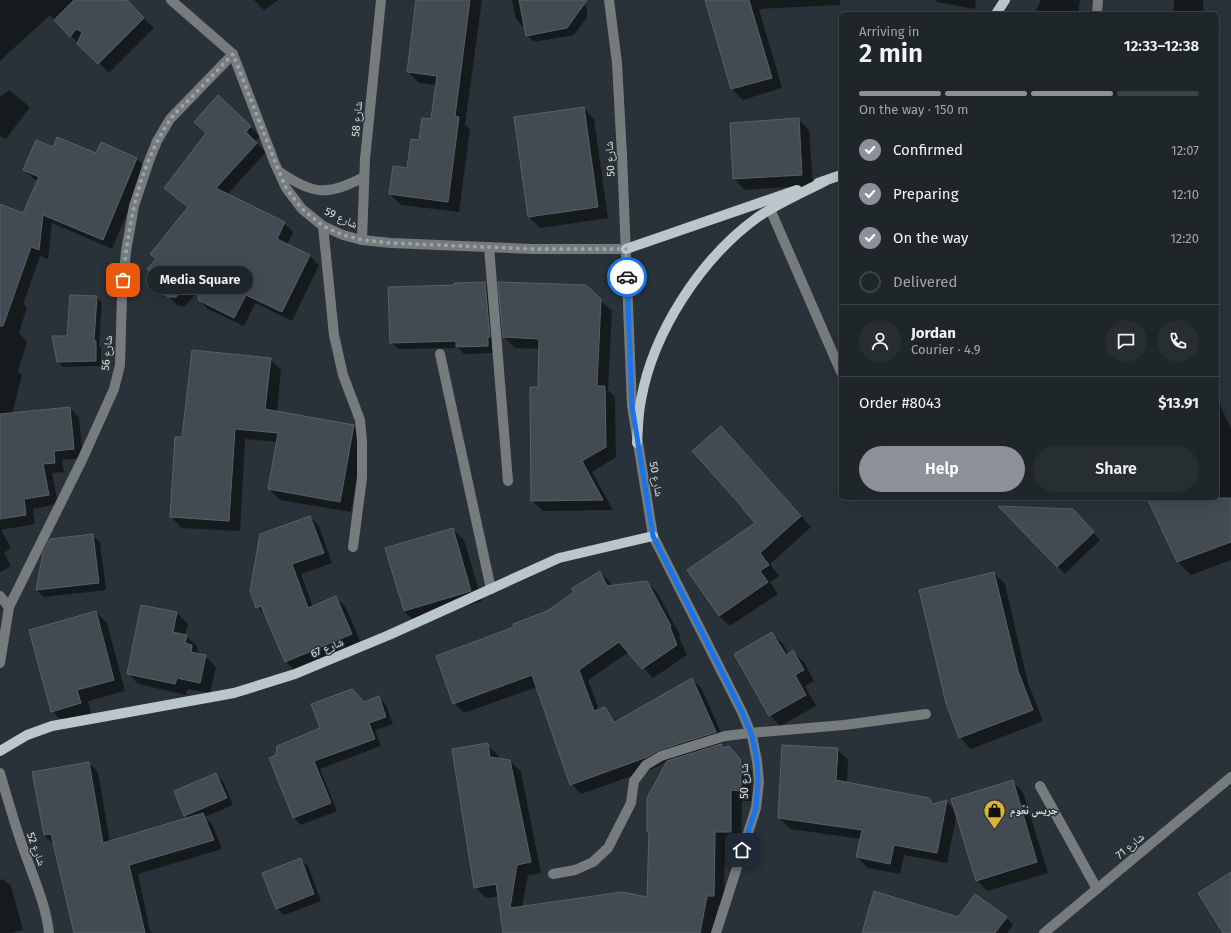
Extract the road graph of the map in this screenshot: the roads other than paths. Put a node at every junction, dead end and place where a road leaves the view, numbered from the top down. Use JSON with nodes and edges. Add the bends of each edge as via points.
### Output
{"nodes":[{"id":1,"x":171,"y":0,"type":"edge"},
{"id":2,"x":381,"y":0,"type":"edge"},
{"id":3,"x":609,"y":0,"type":"edge"},
{"id":4,"x":1005,"y":0,"type":"edge"},
{"id":5,"x":1098,"y":0,"type":"edge"},
{"id":6,"x":997,"y":12,"type":"edge"},
{"id":7,"x":1097,"y":12,"type":"edge"},
{"id":8,"x":233,"y":54,"type":"junction"},
{"id":9,"x":279,"y":171,"type":"junction"},
{"id":10,"x":839,"y":176,"type":"edge"},
{"id":11,"x":364,"y":177,"type":"junction"},
{"id":12,"x":825,"y":181,"type":"junction"},
{"id":13,"x":770,"y":209,"type":"junction"},
{"id":14,"x":323,"y":226,"type":"junction"},
{"id":15,"x":362,"y":240,"type":"junction"},
{"id":16,"x":488,"y":247,"type":"junction"},
{"id":17,"x":626,"y":249,"type":"junction"},
{"id":18,"x":440,"y":354,"type":"dead end"},
{"id":19,"x":839,"y":367,"type":"edge"},
{"id":20,"x":637,"y":443,"type":"junction"},
{"id":21,"x":508,"y":481,"type":"dead end"},
{"id":22,"x":653,"y":536,"type":"junction"},
{"id":23,"x":353,"y":547,"type":"dead end"},
{"id":24,"x":491,"y":589,"type":"junction"},
{"id":25,"x":0,"y":596,"type":"edge"},
{"id":26,"x":9,"y":607,"type":"junction"},
{"id":27,"x":0,"y":663,"type":"edge"},
{"id":28,"x":926,"y":714,"type":"dead end"},
{"id":29,"x":750,"y":733,"type":"junction"},
{"id":30,"x":0,"y":751,"type":"edge"},
{"id":31,"x":0,"y":773,"type":"edge"},
{"id":32,"x":1231,"y":778,"type":"edge"},
{"id":33,"x":1040,"y":786,"type":"dead end"},
{"id":34,"x":553,"y":874,"type":"dead end"},
{"id":35,"x":1097,"y":889,"type":"junction"},
{"id":36,"x":49,"y":933,"type":"edge"},
{"id":37,"x":716,"y":933,"type":"edge"},
{"id":38,"x":1044,"y":933,"type":"edge"}],
"edges":[{"from":1,"to":8,"type":"street","name":"شارع 59"},
{"from":2,"to":11,"type":"street","name":"شارع 58"},
{"from":3,"to":17,"type":"street","name":"شارع 50","via":[[617,64]]},
{"from":4,"to":6,"type":"main road"},
{"from":5,"to":7,"type":"street"},
{"from":8,"to":9,"type":"street","name":"شارع 59"},
{"from":8,"to":26,"type":"street","name":"شارع 56","via":[[170,119],[149,161],[134,206],[126,251],[120,365],[114,389]]},
{"from":9,"to":11,"type":"street","via":[[304,187],[319,191],[335,190]]},
{"from":9,"to":14,"type":"street","name":"شارع 59","via":[[286,188],[302,209]]},
{"from":10,"to":12,"type":"main road"},
{"from":11,"to":15,"type":"street","name":"شارع 58"},
{"from":12,"to":13,"type":"main road"},
{"from":12,"to":17,"type":"main road"},
{"from":13,"to":19,"type":"street"},
{"from":13,"to":20,"type":"main road","via":[[726,245],[691,286],[672,315],[647,375],[638,418]]},
{"from":14,"to":15,"type":"street","name":"شارع 59"},
{"from":14,"to":23,"type":"street","via":[[334,335],[343,374],[360,420],[362,441],[362,478]]},
{"from":15,"to":16,"type":"street","name":"شارع 59"},
{"from":16,"to":17,"type":"street","name":"شارع 59"},
{"from":16,"to":21,"type":"street"},
{"from":17,"to":20,"type":"street","name":"شارع 50","via":[[632,406]]},
{"from":18,"to":24,"type":"street"},
{"from":20,"to":22,"type":"street","name":"شارع 50"},
{"from":22,"to":24,"type":"main road","name":"شارع 67","via":[[559,558]]},
{"from":22,"to":29,"type":"street","name":"شارع 50","via":[[742,712]]},
{"from":24,"to":30,"type":"main road","name":"شارع 67","via":[[295,674],[234,693],[52,726],[27,735]]},
{"from":25,"to":26,"type":"street"},
{"from":26,"to":27,"type":"street","name":"شارع 56"},
{"from":28,"to":29,"type":"street","via":[[844,725]]},
{"from":29,"to":34,"type":"street","via":[[725,736],[661,756],[646,765],[634,781],[631,803],[608,848],[593,862],[575,870]]},
{"from":29,"to":37,"type":"street","name":"شارع 50","via":[[757,761],[756,808]]},
{"from":31,"to":36,"type":"street","name":"شارع 52","via":[[17,831],[40,893]]},
{"from":32,"to":35,"type":"street","name":"شارع 71"},
{"from":33,"to":35,"type":"street"},
{"from":35,"to":38,"type":"street","name":"شارع 71"}]}
